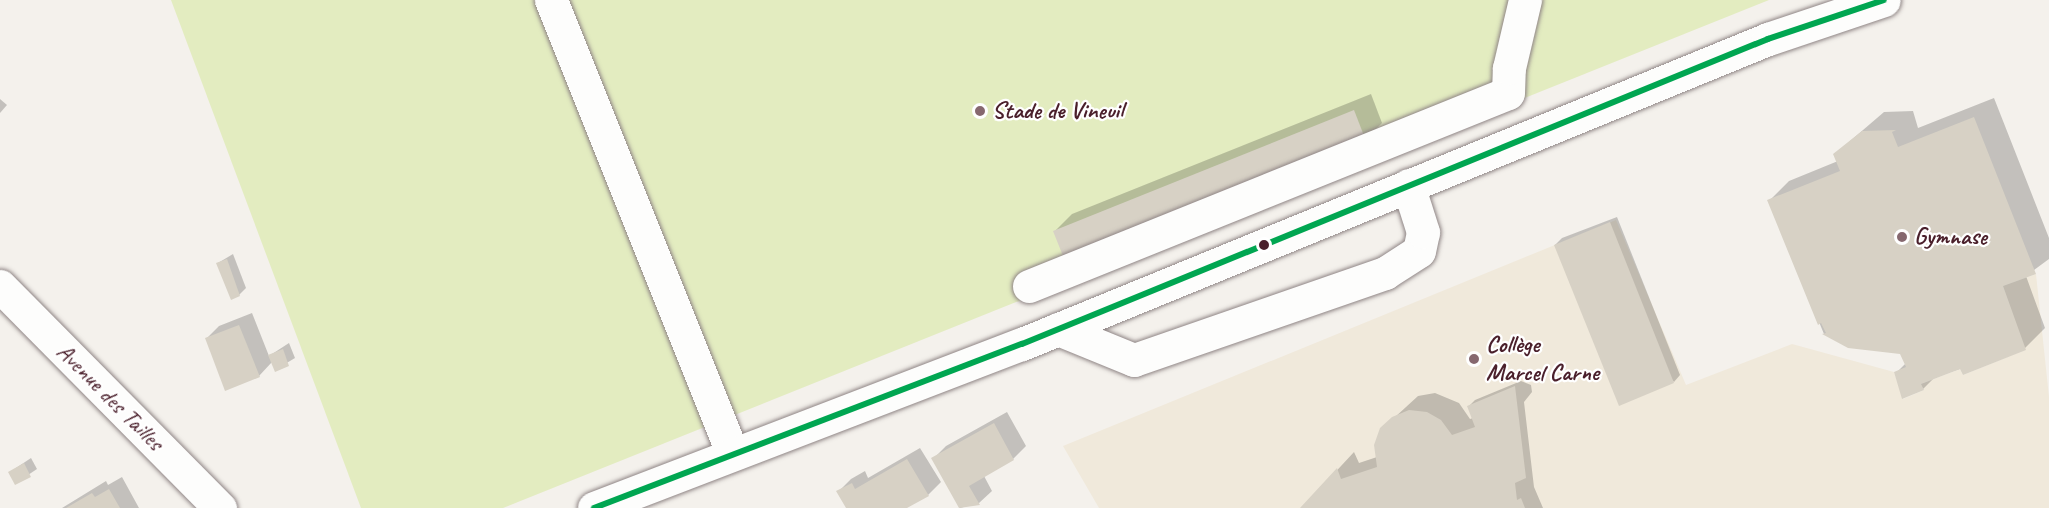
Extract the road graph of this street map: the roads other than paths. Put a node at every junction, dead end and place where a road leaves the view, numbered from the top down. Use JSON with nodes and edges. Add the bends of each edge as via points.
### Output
{"nodes":[{"id":1,"x":551,"y":0,"type":"edge"},
{"id":2,"x":1525,"y":0,"type":"edge"},
{"id":3,"x":1884,"y":0,"type":"edge"},
{"id":4,"x":1408,"y":185,"type":"junction"},
{"id":5,"x":0,"y":286,"type":"edge"},
{"id":6,"x":1029,"y":286,"type":"dead end"},
{"id":7,"x":1058,"y":329,"type":"junction"},
{"id":8,"x":733,"y":454,"type":"junction"},
{"id":9,"x":220,"y":508,"type":"edge"},
{"id":10,"x":594,"y":508,"type":"edge"}],
"edges":[{"from":1,"to":8,"type":"street"},
{"from":2,"to":6,"type":"street","via":[[1509,68],[1508,93]]},
{"from":3,"to":4,"type":"street","via":[[1768,39]]},
{"from":4,"to":7,"type":"street"},
{"from":4,"to":7,"type":"street","via":[[1424,232],[1419,251],[1385,273],[1134,360]]},
{"from":5,"to":9,"type":"street","name":"Avenue des Tailles"},
{"from":7,"to":8,"type":"street"},
{"from":8,"to":10,"type":"street"}]}
